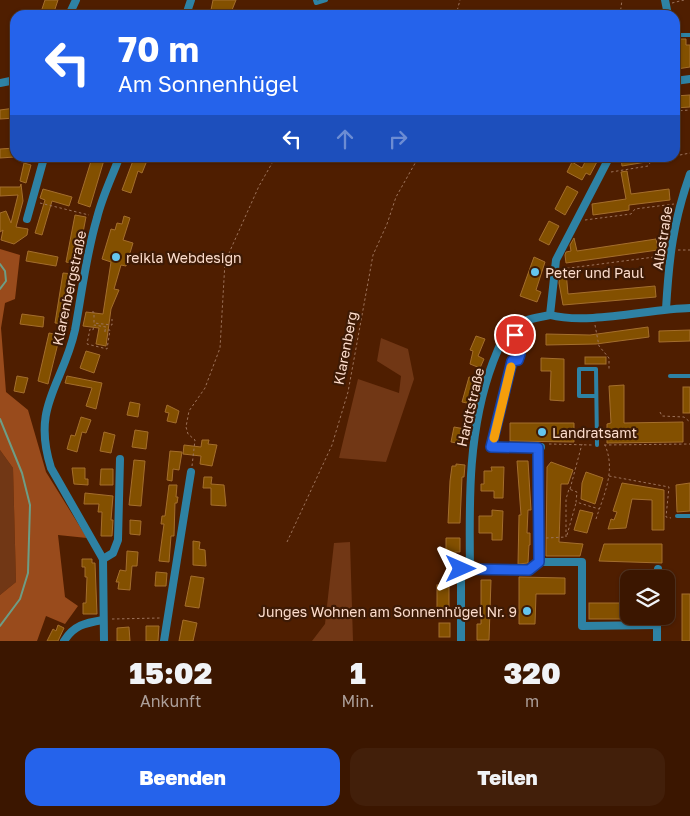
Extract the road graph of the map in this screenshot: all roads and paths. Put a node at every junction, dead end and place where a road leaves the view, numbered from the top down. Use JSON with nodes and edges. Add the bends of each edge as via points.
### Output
{"nodes":[{"id":1,"x":315,"y":0,"type":"edge"},
{"id":2,"x":326,"y":0,"type":"edge"},
{"id":3,"x":684,"y":0,"type":"edge"},
{"id":4,"x":666,"y":2,"type":"edge"},
{"id":5,"x":43,"y":162,"type":"edge"},
{"id":6,"x":118,"y":162,"type":"edge"},
{"id":7,"x":273,"y":162,"type":"edge"},
{"id":8,"x":416,"y":162,"type":"edge"},
{"id":9,"x":606,"y":162,"type":"edge"},
{"id":10,"x":651,"y":162,"type":"edge"},
{"id":11,"x":599,"y":173,"type":"junction"},
{"id":12,"x":690,"y":174,"type":"edge"},
{"id":13,"x":32,"y":201,"type":"junction"},
{"id":14,"x":680,"y":203,"type":"junction"},
{"id":15,"x":97,"y":217,"type":"junction"},
{"id":16,"x":27,"y":219,"type":"dead end"},
{"id":17,"x":575,"y":221,"type":"junction"},
{"id":18,"x":690,"y":250,"type":"edge"},
{"id":19,"x":669,"y":252,"type":"junction"},
{"id":20,"x":554,"y":270,"type":"junction"},
{"id":21,"x":690,"y":308,"type":"edge"},
{"id":22,"x":666,"y":309,"type":"junction"},
{"id":23,"x":92,"y":312,"type":"dead end"},
{"id":24,"x":550,"y":315,"type":"junction"},
{"id":25,"x":593,"y":317,"type":"junction"},
{"id":26,"x":112,"y":319,"type":"dead end"},
{"id":27,"x":530,"y":319,"type":"junction"},
{"id":28,"x":520,"y":323,"type":"junction"},
{"id":29,"x":105,"y":331,"type":"joint"},
{"id":30,"x":524,"y":340,"type":"dead end"},
{"id":31,"x":609,"y":369,"type":"dead end"},
{"id":32,"x":670,"y":376,"type":"dead end"},
{"id":33,"x":690,"y":376,"type":"edge"},
{"id":34,"x":596,"y":396,"type":"junction"},
{"id":35,"x":660,"y":412,"type":"dead end"},
{"id":36,"x":690,"y":422,"type":"edge"},
{"id":37,"x":582,"y":444,"type":"junction"},
{"id":38,"x":690,"y":444,"type":"edge"},
{"id":39,"x":597,"y":445,"type":"junction"},
{"id":40,"x":605,"y":445,"type":"junction"},
{"id":41,"x":543,"y":446,"type":"junction"},
{"id":42,"x":491,"y":447,"type":"joint"},
{"id":43,"x":120,"y":458,"type":"dead end"},
{"id":44,"x":191,"y":472,"type":"joint"},
{"id":45,"x":609,"y":476,"type":"junction"},
{"id":46,"x":569,"y":489,"type":"junction"},
{"id":47,"x":576,"y":502,"type":"junction"},
{"id":48,"x":599,"y":508,"type":"junction"},
{"id":49,"x":677,"y":516,"type":"joint"},
{"id":50,"x":690,"y":516,"type":"edge"},
{"id":51,"x":596,"y":519,"type":"dead end"},
{"id":52,"x":566,"y":537,"type":"junction"},
{"id":53,"x":546,"y":538,"type":"dead end"},
{"id":54,"x":287,"y":542,"type":"dead end"},
{"id":55,"x":103,"y":559,"type":"junction"},
{"id":56,"x":539,"y":562,"type":"junction"},
{"id":57,"x":470,"y":569,"type":"junction"},
{"id":58,"x":168,"y":618,"type":"junction"},
{"id":59,"x":103,"y":620,"type":"junction"},
{"id":60,"x":657,"y":626,"type":"joint"},
{"id":61,"x":64,"y":641,"type":"edge"},
{"id":62,"x":104,"y":641,"type":"edge"},
{"id":63,"x":164,"y":641,"type":"edge"},
{"id":64,"x":461,"y":641,"type":"edge"},
{"id":65,"x":657,"y":641,"type":"edge"}],
"edges":[{"from":1,"to":2,"type":"lane","via":[[316,3]]},
{"from":3,"to":4,"type":"path"},
{"from":5,"to":13,"type":"street"},
{"from":6,"to":15,"type":"street","name":"Klarenbergstraße"},
{"from":7,"to":44,"type":"path","via":[[258,186],[225,262],[220,348],[205,388],[189,411],[186,427],[195,440]]},
{"from":8,"to":54,"type":"path","name":"Klarenberg","via":[[396,197],[388,224],[373,255],[348,392],[332,445]]},
{"from":9,"to":11,"type":"street"},
{"from":10,"to":11,"type":"path","via":[[648,166]]},
{"from":11,"to":17,"type":"street"},
{"from":12,"to":14,"type":"street","name":"Albstraße"},
{"from":13,"to":15,"type":"path"},
{"from":13,"to":16,"type":"street"},
{"from":14,"to":17,"type":"path","via":[[635,210],[631,214]]},
{"from":14,"to":19,"type":"street","name":"Albstraße"},
{"from":15,"to":55,"type":"street","name":"Klarenbergstraße","via":[[74,331],[67,357],[47,403],[44,435],[51,468]]},
{"from":17,"to":20,"type":"street","via":[[563,242]]},
{"from":18,"to":19,"type":"path"},
{"from":19,"to":20,"type":"path"},
{"from":19,"to":22,"type":"street","name":"Albstraße"},
{"from":20,"to":24,"type":"street"},
{"from":21,"to":22,"type":"street","name":"Hardtstraße"},
{"from":22,"to":25,"type":"street","name":"Hardtstraße"},
{"from":23,"to":26,"type":"path","via":[[94,323],[112,325]]},
{"from":24,"to":25,"type":"street","name":"Hardtstraße","via":[[560,318]]},
{"from":24,"to":27,"type":"street","name":"Hardtstraße"},
{"from":25,"to":31,"type":"path","via":[[599,346],[609,358]]},
{"from":27,"to":28,"type":"street","name":"Hardtstraße"},
{"from":27,"to":30,"type":"path"},
{"from":28,"to":42,"type":"lane","via":[[515,335],[520,354],[518,360],[512,361]]},
{"from":28,"to":57,"type":"street","name":"Hardtstraße","via":[[508,331],[501,342],[477,422],[471,458]]},
{"from":29,"to":29,"type":"path","via":[[106,327],[94,325],[87,344],[107,349],[110,330]]},
{"from":32,"to":33,"type":"lane"},
{"from":34,"to":34,"type":"lane","via":[[596,369],[579,369],[579,396]]},
{"from":34,"to":39,"type":"lane"},
{"from":35,"to":36,"type":"path","via":[[662,416],[684,417]]},
{"from":37,"to":39,"type":"path"},
{"from":37,"to":41,"type":"path"},
{"from":37,"to":46,"type":"path"},
{"from":38,"to":40,"type":"path"},
{"from":39,"to":40,"type":"path"},
{"from":40,"to":45,"type":"path","via":[[610,458]]},
{"from":41,"to":42,"type":"street"},
{"from":41,"to":56,"type":"street"},
{"from":43,"to":55,"type":"street","via":[[118,540],[112,553]]},
{"from":44,"to":58,"type":"street"},
{"from":45,"to":48,"type":"path"},
{"from":45,"to":49,"type":"path","via":[[669,487],[666,517]]},
{"from":46,"to":47,"type":"path","via":[[577,492]]},
{"from":46,"to":52,"type":"path"},
{"from":47,"to":48,"type":"path"},
{"from":47,"to":52,"type":"path"},
{"from":48,"to":51,"type":"path"},
{"from":49,"to":50,"type":"lane"},
{"from":52,"to":53,"type":"path"},
{"from":55,"to":59,"type":"street","name":"Klarenbergstraße"},
{"from":56,"to":57,"type":"street","via":[[529,570]]},
{"from":56,"to":60,"type":"street","via":[[582,562],[582,626]]},
{"from":57,"to":64,"type":"street","name":"Hardtstraße","via":[[461,569]]},
{"from":58,"to":59,"type":"path"},
{"from":58,"to":63,"type":"street"},
{"from":59,"to":61,"type":"street","via":[[70,630]]},
{"from":59,"to":62,"type":"street","name":"Klarenbergstraße"},
{"from":60,"to":65,"type":"street"}]}
